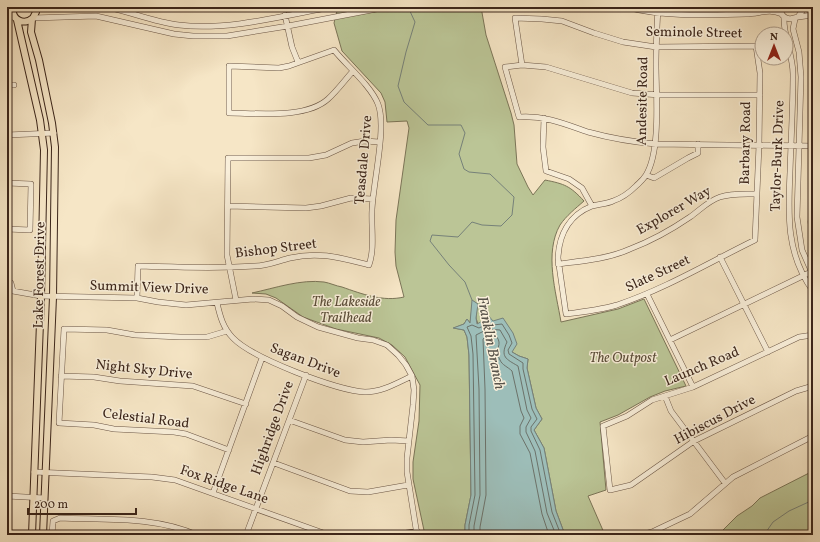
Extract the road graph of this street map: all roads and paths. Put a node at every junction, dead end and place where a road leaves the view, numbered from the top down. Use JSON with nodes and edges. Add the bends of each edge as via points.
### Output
{"nodes":[{"id":1,"x":13,"y":7,"type":"edge"},
{"id":2,"x":36,"y":7,"type":"edge"},
{"id":3,"x":43,"y":7,"type":"edge"},
{"id":4,"x":57,"y":7,"type":"edge"},
{"id":5,"x":107,"y":7,"type":"edge"},
{"id":6,"x":330,"y":7,"type":"edge"},
{"id":7,"x":387,"y":7,"type":"edge"},
{"id":8,"x":626,"y":7,"type":"edge"},
{"id":9,"x":658,"y":7,"type":"edge"},
{"id":10,"x":780,"y":7,"type":"edge"},
{"id":11,"x":802,"y":7,"type":"edge"},
{"id":12,"x":810,"y":7,"type":"edge"},
{"id":13,"x":813,"y":8,"type":"edge"},
{"id":14,"x":657,"y":13,"type":"junction"},
{"id":15,"x":7,"y":15,"type":"edge"},
{"id":16,"x":285,"y":15,"type":"junction"},
{"id":17,"x":813,"y":15,"type":"edge"},
{"id":18,"x":783,"y":16,"type":"junction"},
{"id":19,"x":797,"y":18,"type":"junction"},
{"id":20,"x":16,"y":19,"type":"junction"},
{"id":21,"x":33,"y":19,"type":"junction"},
{"id":22,"x":288,"y":26,"type":"junction"},
{"id":23,"x":754,"y":46,"type":"edge"},
{"id":24,"x":656,"y":47,"type":"junction"},
{"id":25,"x":298,"y":62,"type":"junction"},
{"id":26,"x":522,"y":65,"type":"junction"},
{"id":27,"x":759,"y":66,"type":"edge"},
{"id":28,"x":353,"y":71,"type":"junction"},
{"id":29,"x":7,"y":85,"type":"edge"},
{"id":30,"x":14,"y":85,"type":"dead end"},
{"id":31,"x":656,"y":95,"type":"junction"},
{"id":32,"x":760,"y":95,"type":"junction"},
{"id":33,"x":544,"y":118,"type":"junction"},
{"id":34,"x":42,"y":132,"type":"junction"},
{"id":35,"x":54,"y":133,"type":"junction"},
{"id":36,"x":7,"y":135,"type":"edge"},
{"id":37,"x":379,"y":142,"type":"junction"},
{"id":38,"x":656,"y":144,"type":"junction"},
{"id":39,"x":698,"y":144,"type":"junction"},
{"id":40,"x":759,"y":145,"type":"junction"},
{"id":41,"x":791,"y":146,"type":"junction"},
{"id":42,"x":798,"y":146,"type":"junction"},
{"id":43,"x":813,"y":146,"type":"edge"},
{"id":44,"x":646,"y":175,"type":"junction"},
{"id":45,"x":7,"y":183,"type":"edge"},
{"id":46,"x":757,"y":194,"type":"junction"},
{"id":47,"x":372,"y":199,"type":"junction"},
{"id":48,"x":228,"y":206,"type":"junction"},
{"id":49,"x":592,"y":206,"type":"junction"},
{"id":50,"x":813,"y":211,"type":"edge"},
{"id":51,"x":7,"y":229,"type":"edge"},
{"id":52,"x":813,"y":233,"type":"edge"},
{"id":53,"x":755,"y":240,"type":"joint"},
{"id":54,"x":720,"y":257,"type":"junction"},
{"id":55,"x":558,"y":264,"type":"junction"},
{"id":56,"x":368,"y":265,"type":"joint"},
{"id":57,"x":229,"y":267,"type":"junction"},
{"id":58,"x":812,"y":273,"type":"edge"},
{"id":59,"x":803,"y":276,"type":"junction"},
{"id":60,"x":7,"y":282,"type":"edge"},
{"id":61,"x":7,"y":290,"type":"edge"},
{"id":62,"x":13,"y":291,"type":"junction"},
{"id":63,"x":813,"y":291,"type":"edge"},
{"id":64,"x":647,"y":294,"type":"junction"},
{"id":65,"x":41,"y":296,"type":"junction"},
{"id":66,"x":52,"y":297,"type":"junction"},
{"id":67,"x":137,"y":298,"type":"junction"},
{"id":68,"x":236,"y":300,"type":"junction"},
{"id":69,"x":217,"y":303,"type":"junction"},
{"id":70,"x":744,"y":305,"type":"junction"},
{"id":71,"x":566,"y":314,"type":"joint"},
{"id":72,"x":227,"y":331,"type":"junction"},
{"id":73,"x":813,"y":335,"type":"edge"},
{"id":74,"x":670,"y":340,"type":"junction"},
{"id":75,"x":768,"y":352,"type":"junction"},
{"id":76,"x":262,"y":358,"type":"junction"},
{"id":77,"x":306,"y":375,"type":"junction"},
{"id":78,"x":61,"y":376,"type":"junction"},
{"id":79,"x":412,"y":376,"type":"junction"},
{"id":80,"x":813,"y":386,"type":"edge"},
{"id":81,"x":693,"y":387,"type":"junction"},
{"id":82,"x":665,"y":396,"type":"junction"},
{"id":83,"x":246,"y":404,"type":"junction"},
{"id":84,"x":289,"y":420,"type":"junction"},
{"id":85,"x":813,"y":436,"type":"edge"},
{"id":86,"x":409,"y":441,"type":"junction"},
{"id":87,"x":694,"y":441,"type":"junction"},
{"id":88,"x":228,"y":450,"type":"junction"},
{"id":89,"x":274,"y":463,"type":"junction"},
{"id":90,"x":34,"y":472,"type":"junction"},
{"id":91,"x":45,"y":473,"type":"junction"},
{"id":92,"x":725,"y":483,"type":"junction"},
{"id":93,"x":408,"y":485,"type":"junction"},
{"id":94,"x":610,"y":490,"type":"joint"},
{"id":95,"x":213,"y":493,"type":"junction"},
{"id":96,"x":7,"y":496,"type":"edge"},
{"id":97,"x":33,"y":497,"type":"junction"},
{"id":98,"x":44,"y":498,"type":"junction"},
{"id":99,"x":256,"y":508,"type":"junction"},
{"id":100,"x":417,"y":533,"type":"edge"},
{"id":101,"x":644,"y":534,"type":"dead end"},
{"id":102,"x":32,"y":535,"type":"edge"},
{"id":103,"x":44,"y":535,"type":"edge"},
{"id":104,"x":52,"y":535,"type":"edge"},
{"id":105,"x":197,"y":535,"type":"edge"},
{"id":106,"x":246,"y":535,"type":"edge"},
{"id":107,"x":329,"y":535,"type":"edge"},
{"id":108,"x":395,"y":535,"type":"edge"}],
"edges":[{"from":1,"to":20,"type":"main road","name":"Lake Forest Drive"},
{"from":2,"to":21,"type":"main road","name":"Lake Forest Drive"},
{"from":3,"to":4,"type":"street"},
{"from":5,"to":16,"type":"street","via":[[165,23],[192,26],[224,26]]},
{"from":6,"to":16,"type":"street"},
{"from":7,"to":22,"type":"street"},
{"from":8,"to":14,"type":"street"},
{"from":9,"to":14,"type":"street","name":"Andesite Road"},
{"from":10,"to":18,"type":"street","name":"Taylor-Burk Drive"},
{"from":11,"to":19,"type":"street"},
{"from":12,"to":13,"type":"street"},
{"from":14,"to":18,"type":"street","via":[[747,14],[772,10]]},
{"from":14,"to":24,"type":"street","name":"Andesite Road"},
{"from":15,"to":20,"type":"street"},
{"from":16,"to":22,"type":"street"},
{"from":17,"to":19,"type":"street"},
{"from":18,"to":19,"type":"street"},
{"from":18,"to":41,"type":"street","name":"Taylor-Burk Drive","via":[[793,74]]},
{"from":19,"to":42,"type":"street","name":"Taylor-Burk Drive","via":[[793,29],[799,52],[801,77]]},
{"from":20,"to":21,"type":"main road","via":[[25,22]]},
{"from":20,"to":34,"type":"main road","name":"Lake Forest Drive"},
{"from":21,"to":22,"type":"street","via":[[96,16],[193,36],[227,36]]},
{"from":21,"to":35,"type":"main road","name":"Lake Forest Drive","via":[[31,32]]},
{"from":22,"to":25,"type":"street"},
{"from":23,"to":24,"type":"street","name":"Seminole Street"},
{"from":24,"to":26,"type":"street","name":"Seminole Street","via":[[624,42],[562,21],[515,18]]},
{"from":24,"to":31,"type":"street","name":"Andesite Road"},
{"from":25,"to":28,"type":"street","name":"Teasdale Drive","via":[[334,50]]},
{"from":25,"to":28,"type":"street","via":[[289,66],[269,68],[229,66],[229,113],[298,113],[311,110],[327,100]]},
{"from":26,"to":31,"type":"street","via":[[546,67],[632,93]]},
{"from":26,"to":33,"type":"street","via":[[505,67],[519,116]]},
{"from":27,"to":32,"type":"street","name":"Barbary Road"},
{"from":28,"to":37,"type":"street","name":"Teasdale Drive","via":[[378,103],[381,112]]},
{"from":29,"to":30,"type":"street"},
{"from":31,"to":32,"type":"street"},
{"from":31,"to":38,"type":"street","name":"Andesite Road"},
{"from":32,"to":40,"type":"street","name":"Barbary Road"},
{"from":33,"to":38,"type":"street","via":[[590,132]]},
{"from":33,"to":49,"type":"street","via":[[543,146],[546,172],[569,179],[582,188]]},
{"from":34,"to":35,"type":"street"},
{"from":34,"to":36,"type":"street"},
{"from":34,"to":65,"type":"main road","name":"Lake Forest Drive","via":[[44,150]]},
{"from":35,"to":66,"type":"main road","name":"Lake Forest Drive"},
{"from":37,"to":47,"type":"street","name":"Teasdale Drive"},
{"from":37,"to":48,"type":"street","via":[[352,143],[326,155],[309,158],[228,158]]},
{"from":38,"to":39,"type":"street"},
{"from":38,"to":44,"type":"street","name":"Andesite Road"},
{"from":39,"to":40,"type":"street"},
{"from":39,"to":44,"type":"street","via":[[698,153],[654,178]]},
{"from":40,"to":41,"type":"street"},
{"from":40,"to":46,"type":"street","name":"Barbary Road"},
{"from":41,"to":42,"type":"street"},
{"from":41,"to":59,"type":"street","name":"Taylor-Burk Drive","via":[[788,217],[793,250]]},
{"from":42,"to":43,"type":"street"},
{"from":42,"to":58,"type":"street","name":"Taylor-Burk Drive","via":[[798,228],[802,250]]},
{"from":44,"to":49,"type":"street","name":"Andesite Road","via":[[628,193],[613,202]]},
{"from":45,"to":51,"type":"street","via":[[31,184],[30,230]]},
{"from":46,"to":53,"type":"street","name":"Barbary Road"},
{"from":46,"to":55,"type":"street","name":"Explorer Way","via":[[722,196],[707,203],[690,217],[660,235],[629,250],[599,259]]},
{"from":47,"to":48,"type":"street","via":[[352,198],[306,208]]},
{"from":47,"to":56,"type":"street","name":"Teasdale Drive","via":[[371,254]]},
{"from":48,"to":57,"type":"street"},
{"from":49,"to":55,"type":"street","name":"Andesite Road","via":[[565,227],[560,239]]},
{"from":50,"to":52,"type":"street"},
{"from":53,"to":54,"type":"street","name":"Slate Street"},
{"from":54,"to":64,"type":"street","name":"Slate Street"},
{"from":54,"to":70,"type":"street"},
{"from":55,"to":71,"type":"street","name":"Andesite Road"},
{"from":56,"to":57,"type":"street","name":"Bishop Street","via":[[321,254],[257,266]]},
{"from":57,"to":67,"type":"street","name":"Bishop Street","via":[[138,266]]},
{"from":57,"to":68,"type":"street"},
{"from":58,"to":59,"type":"street"},
{"from":59,"to":63,"type":"street","name":"Taylor-Burk Drive"},
{"from":59,"to":70,"type":"street"},
{"from":60,"to":62,"type":"street","via":[[11,283]]},
{"from":61,"to":62,"type":"street","name":"Summit View Drive"},
{"from":62,"to":65,"type":"street","name":"Summit View Drive"},
{"from":64,"to":71,"type":"street","name":"Slate Street","via":[[615,306]]},
{"from":64,"to":74,"type":"street"},
{"from":65,"to":66,"type":"street","name":"Summit View Drive"},
{"from":65,"to":90,"type":"main road","name":"Lake Forest Drive"},
{"from":66,"to":67,"type":"street","name":"Summit View Drive"},
{"from":66,"to":91,"type":"main road","name":"Lake Forest Drive"},
{"from":67,"to":69,"type":"street","name":"Summit View Drive","via":[[186,304]]},
{"from":68,"to":69,"type":"street","name":"Summit View Drive"},
{"from":68,"to":79,"type":"street","name":"Summit View Drive","via":[[269,300],[318,327],[387,345],[398,355]]},
{"from":69,"to":72,"type":"street","name":"Sagan Drive","via":[[220,318]]},
{"from":70,"to":74,"type":"street"},
{"from":70,"to":75,"type":"street"},
{"from":72,"to":76,"type":"street","name":"Sagan Drive","via":[[240,344]]},
{"from":72,"to":78,"type":"street","via":[[207,337],[195,337],[64,329]]},
{"from":73,"to":75,"type":"street","name":"Launch Road","via":[[799,337]]},
{"from":74,"to":81,"type":"street"},
{"from":75,"to":81,"type":"street","name":"Launch Road"},
{"from":76,"to":77,"type":"street","name":"Sagan Drive"},
{"from":76,"to":83,"type":"street"},
{"from":77,"to":79,"type":"street","name":"Sagan Drive","via":[[344,389],[366,392],[378,391]]},
{"from":77,"to":84,"type":"street","name":"Highridge Drive"},
{"from":78,"to":83,"type":"street","name":"Night Sky Drive","via":[[193,386]]},
{"from":78,"to":88,"type":"street","name":"Celestial Road","via":[[59,423],[174,432]]},
{"from":79,"to":86,"type":"street","name":"Summit View Drive","via":[[414,405]]},
{"from":80,"to":87,"type":"street","name":"Hibiscus Drive","via":[[796,391]]},
{"from":81,"to":82,"type":"street","name":"Launch Road"},
{"from":82,"to":87,"type":"street","via":[[671,411]]},
{"from":82,"to":94,"type":"street","name":"Launch Road","via":[[652,400],[627,416],[604,426]]},
{"from":83,"to":88,"type":"street"},
{"from":84,"to":86,"type":"street","via":[[354,442]]},
{"from":84,"to":89,"type":"street","name":"Highridge Drive"},
{"from":85,"to":92,"type":"street"},
{"from":86,"to":93,"type":"street","name":"Summit View Drive"},
{"from":87,"to":92,"type":"street"},
{"from":87,"to":94,"type":"street","name":"Hibiscus Drive","via":[[631,485]]},
{"from":88,"to":95,"type":"street"},
{"from":89,"to":93,"type":"street","via":[[350,491],[368,492]]},
{"from":89,"to":99,"type":"street","name":"Highridge Drive"},
{"from":90,"to":91,"type":"street","name":"Fox Ridge Lane"},
{"from":90,"to":97,"type":"main road","name":"Lake Forest Drive"},
{"from":91,"to":95,"type":"street","name":"Fox Ridge Lane","via":[[152,477],[175,480]]},
{"from":91,"to":98,"type":"main road","name":"Lake Forest Drive"},
{"from":92,"to":101,"type":"street","via":[[690,514]]},
{"from":93,"to":100,"type":"street","name":"Summit View Drive"},
{"from":95,"to":99,"type":"street","name":"Fox Ridge Lane"},
{"from":96,"to":97,"type":"street"},
{"from":97,"to":98,"type":"street"},
{"from":97,"to":102,"type":"main road","name":"Lake Forest Drive"},
{"from":98,"to":103,"type":"main road","name":"Lake Forest Drive"},
{"from":99,"to":106,"type":"street","name":"Highridge Drive"},
{"from":99,"to":107,"type":"street","name":"Fox Ridge Lane"},
{"from":100,"to":108,"type":"street"},
{"from":104,"to":105,"type":"street","via":[[53,521],[60,518],[157,522]]}]}
